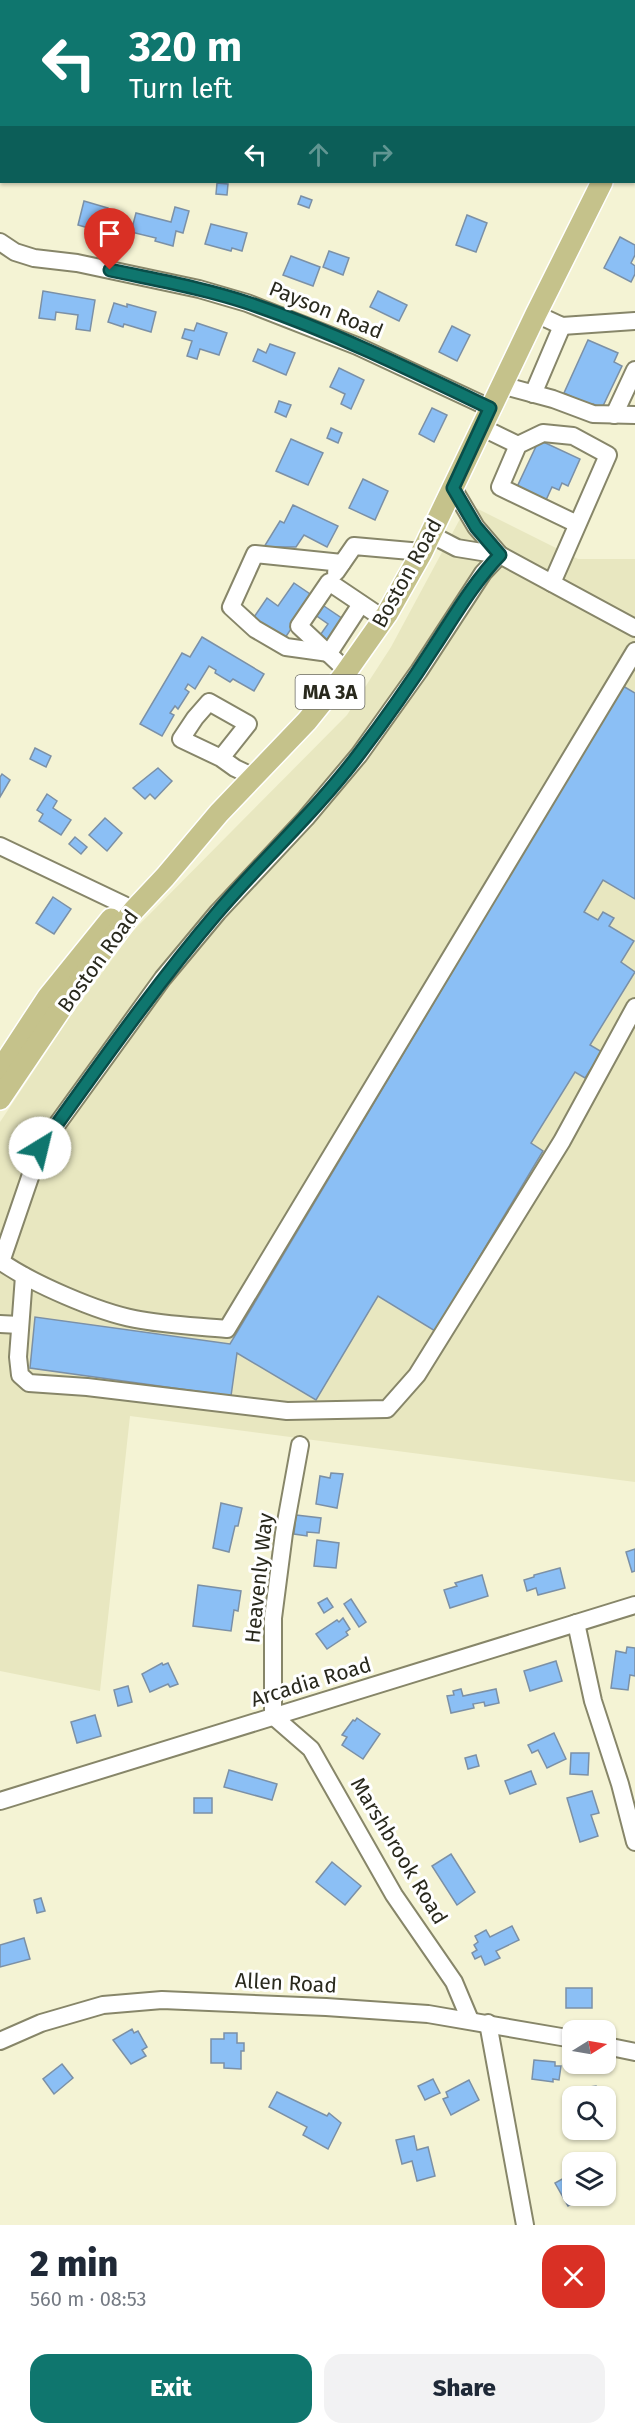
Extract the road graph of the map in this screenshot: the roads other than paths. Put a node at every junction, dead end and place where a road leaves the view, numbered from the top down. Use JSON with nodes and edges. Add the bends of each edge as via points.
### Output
{"nodes":[{"id":1,"x":602,"y":183,"type":"edge"},
{"id":2,"x":0,"y":242,"type":"edge"},
{"id":3,"x":536,"y":314,"type":"junction"},
{"id":4,"x":635,"y":321,"type":"edge"},
{"id":5,"x":562,"y":326,"type":"junction"},
{"id":6,"x":635,"y":370,"type":"edge"},
{"id":7,"x":501,"y":385,"type":"junction"},
{"id":8,"x":533,"y":394,"type":"junction"},
{"id":9,"x":614,"y":415,"type":"junction"},
{"id":10,"x":635,"y":415,"type":"edge"},
{"id":11,"x":486,"y":418,"type":"junction"},
{"id":12,"x":518,"y":445,"type":"junction"},
{"id":13,"x":453,"y":488,"type":"junction"},
{"id":14,"x":577,"y":524,"type":"junction"},
{"id":15,"x":426,"y":543,"type":"junction"},
{"id":16,"x":500,"y":555,"type":"junction"},
{"id":17,"x":342,"y":563,"type":"junction"},
{"id":18,"x":329,"y":582,"type":"junction"},
{"id":19,"x":552,"y":583,"type":"junction"},
{"id":20,"x":361,"y":604,"type":"junction"},
{"id":21,"x":384,"y":619,"type":"junction"},
{"id":22,"x":635,"y":628,"type":"edge"},
{"id":23,"x":635,"y":651,"type":"edge"},
{"id":24,"x":329,"y":653,"type":"junction"},
{"id":25,"x":347,"y":671,"type":"junction"},
{"id":26,"x":220,"y":758,"type":"dead end"},
{"id":27,"x":255,"y":777,"type":"junction"},
{"id":28,"x":204,"y":830,"type":"junction"},
{"id":29,"x":0,"y":846,"type":"edge"},
{"id":30,"x":124,"y":905,"type":"junction"},
{"id":31,"x":635,"y":1008,"type":"edge"},
{"id":32,"x":0,"y":1071,"type":"edge"},
{"id":33,"x":0,"y":1099,"type":"edge"},
{"id":34,"x":0,"y":1262,"type":"edge"},
{"id":35,"x":24,"y":1276,"type":"junction"},
{"id":36,"x":0,"y":1324,"type":"edge"},
{"id":37,"x":20,"y":1325,"type":"junction"},
{"id":38,"x":300,"y":1445,"type":"dead end"},
{"id":39,"x":635,"y":1605,"type":"edge"},
{"id":40,"x":576,"y":1623,"type":"junction"},
{"id":41,"x":273,"y":1716,"type":"junction"},
{"id":42,"x":0,"y":1801,"type":"edge"},
{"id":43,"x":635,"y":1842,"type":"edge"},
{"id":44,"x":470,"y":2020,"type":"junction"},
{"id":45,"x":488,"y":2023,"type":"junction"},
{"id":46,"x":562,"y":2037,"type":"edge"},
{"id":47,"x":0,"y":2041,"type":"edge"},
{"id":48,"x":616,"y":2048,"type":"edge"},
{"id":49,"x":635,"y":2052,"type":"edge"},
{"id":50,"x":525,"y":2225,"type":"edge"}],
"edges":[{"from":1,"to":3,"type":"main road","name":"Boston Road","number":"MA 3A"},
{"from":2,"to":11,"type":"street","name":"Payson Road","via":[[34,258],[87,265],[247,303],[357,346]]},
{"from":3,"to":5,"type":"street"},
{"from":3,"to":7,"type":"main road","name":"Boston Road","number":"MA 3A"},
{"from":4,"to":5,"type":"street"},
{"from":5,"to":8,"type":"street"},
{"from":6,"to":9,"type":"street"},
{"from":7,"to":8,"type":"street"},
{"from":7,"to":11,"type":"main road","name":"Boston Road","number":"MA 3A"},
{"from":8,"to":9,"type":"street","via":[[592,414]]},
{"from":9,"to":10,"type":"street"},
{"from":11,"to":12,"type":"street","name":"Payson Road"},
{"from":11,"to":13,"type":"main road","name":"Boston Road","number":"MA 3A"},
{"from":12,"to":14,"type":"street","via":[[500,487]]},
{"from":12,"to":14,"type":"street","via":[[543,432],[573,436],[608,455]]},
{"from":13,"to":15,"type":"main road","name":"Boston Road","number":"MA 3A"},
{"from":13,"to":16,"type":"street","via":[[476,527]]},
{"from":14,"to":19,"type":"street"},
{"from":15,"to":16,"type":"street"},
{"from":15,"to":17,"type":"street","via":[[354,546]]},
{"from":15,"to":21,"type":"main road","name":"Boston Road","number":"MA 3A"},
{"from":16,"to":19,"type":"street"},
{"from":16,"to":34,"type":"street","via":[[483,573],[359,755],[163,978],[40,1148]]},
{"from":17,"to":18,"type":"street"},
{"from":17,"to":24,"type":"street","via":[[255,554],[231,607],[255,629],[286,647]]},
{"from":18,"to":20,"type":"street"},
{"from":18,"to":24,"type":"street","via":[[299,626]]},
{"from":19,"to":22,"type":"street"},
{"from":20,"to":21,"type":"street"},
{"from":20,"to":24,"type":"street"},
{"from":21,"to":25,"type":"main road","name":"Boston Road","number":"MA 3A"},
{"from":23,"to":35,"type":"street","via":[[227,1329],[135,1319],[94,1307]]},
{"from":24,"to":25,"type":"street"},
{"from":25,"to":27,"type":"main road","name":"Boston Road","number":"MA 3A"},
{"from":26,"to":27,"type":"street"},
{"from":27,"to":28,"type":"main road","name":"Boston Road","number":"MA 3A"},
{"from":28,"to":30,"type":"main road","name":"Boston Road","number":"MA 3A","via":[[168,859]]},
{"from":28,"to":33,"type":"main road","name":"Boston Road","number":"MA 3A","via":[[134,910]]},
{"from":29,"to":30,"type":"street"},
{"from":30,"to":32,"type":"main road","name":"Boston Road","number":"MA 3A","via":[[48,998]]},
{"from":31,"to":37,"type":"street","via":[[562,1140],[417,1375],[387,1409],[287,1411],[28,1383],[20,1375]]},
{"from":34,"to":35,"type":"street"},
{"from":35,"to":37,"type":"street"},
{"from":36,"to":37,"type":"street"},
{"from":38,"to":41,"type":"street","name":"Heavenly Way","via":[[273,1618]]},
{"from":39,"to":40,"type":"street","name":"Arcadia Road"},
{"from":40,"to":41,"type":"street","name":"Arcadia Road"},
{"from":40,"to":43,"type":"street","via":[[593,1701]]},
{"from":41,"to":42,"type":"street","name":"Arcadia Road"},
{"from":41,"to":44,"type":"street","name":"Marshbrook Road","via":[[311,1749],[394,1895],[454,1982]]},
{"from":44,"to":45,"type":"street","name":"Allen Road"},
{"from":44,"to":47,"type":"street","name":"Allen Road","via":[[382,2010],[162,2000],[103,2005],[41,2023]]},
{"from":45,"to":46,"type":"street","name":"Allen Road"},
{"from":45,"to":50,"type":"street"},
{"from":48,"to":49,"type":"street"}]}
